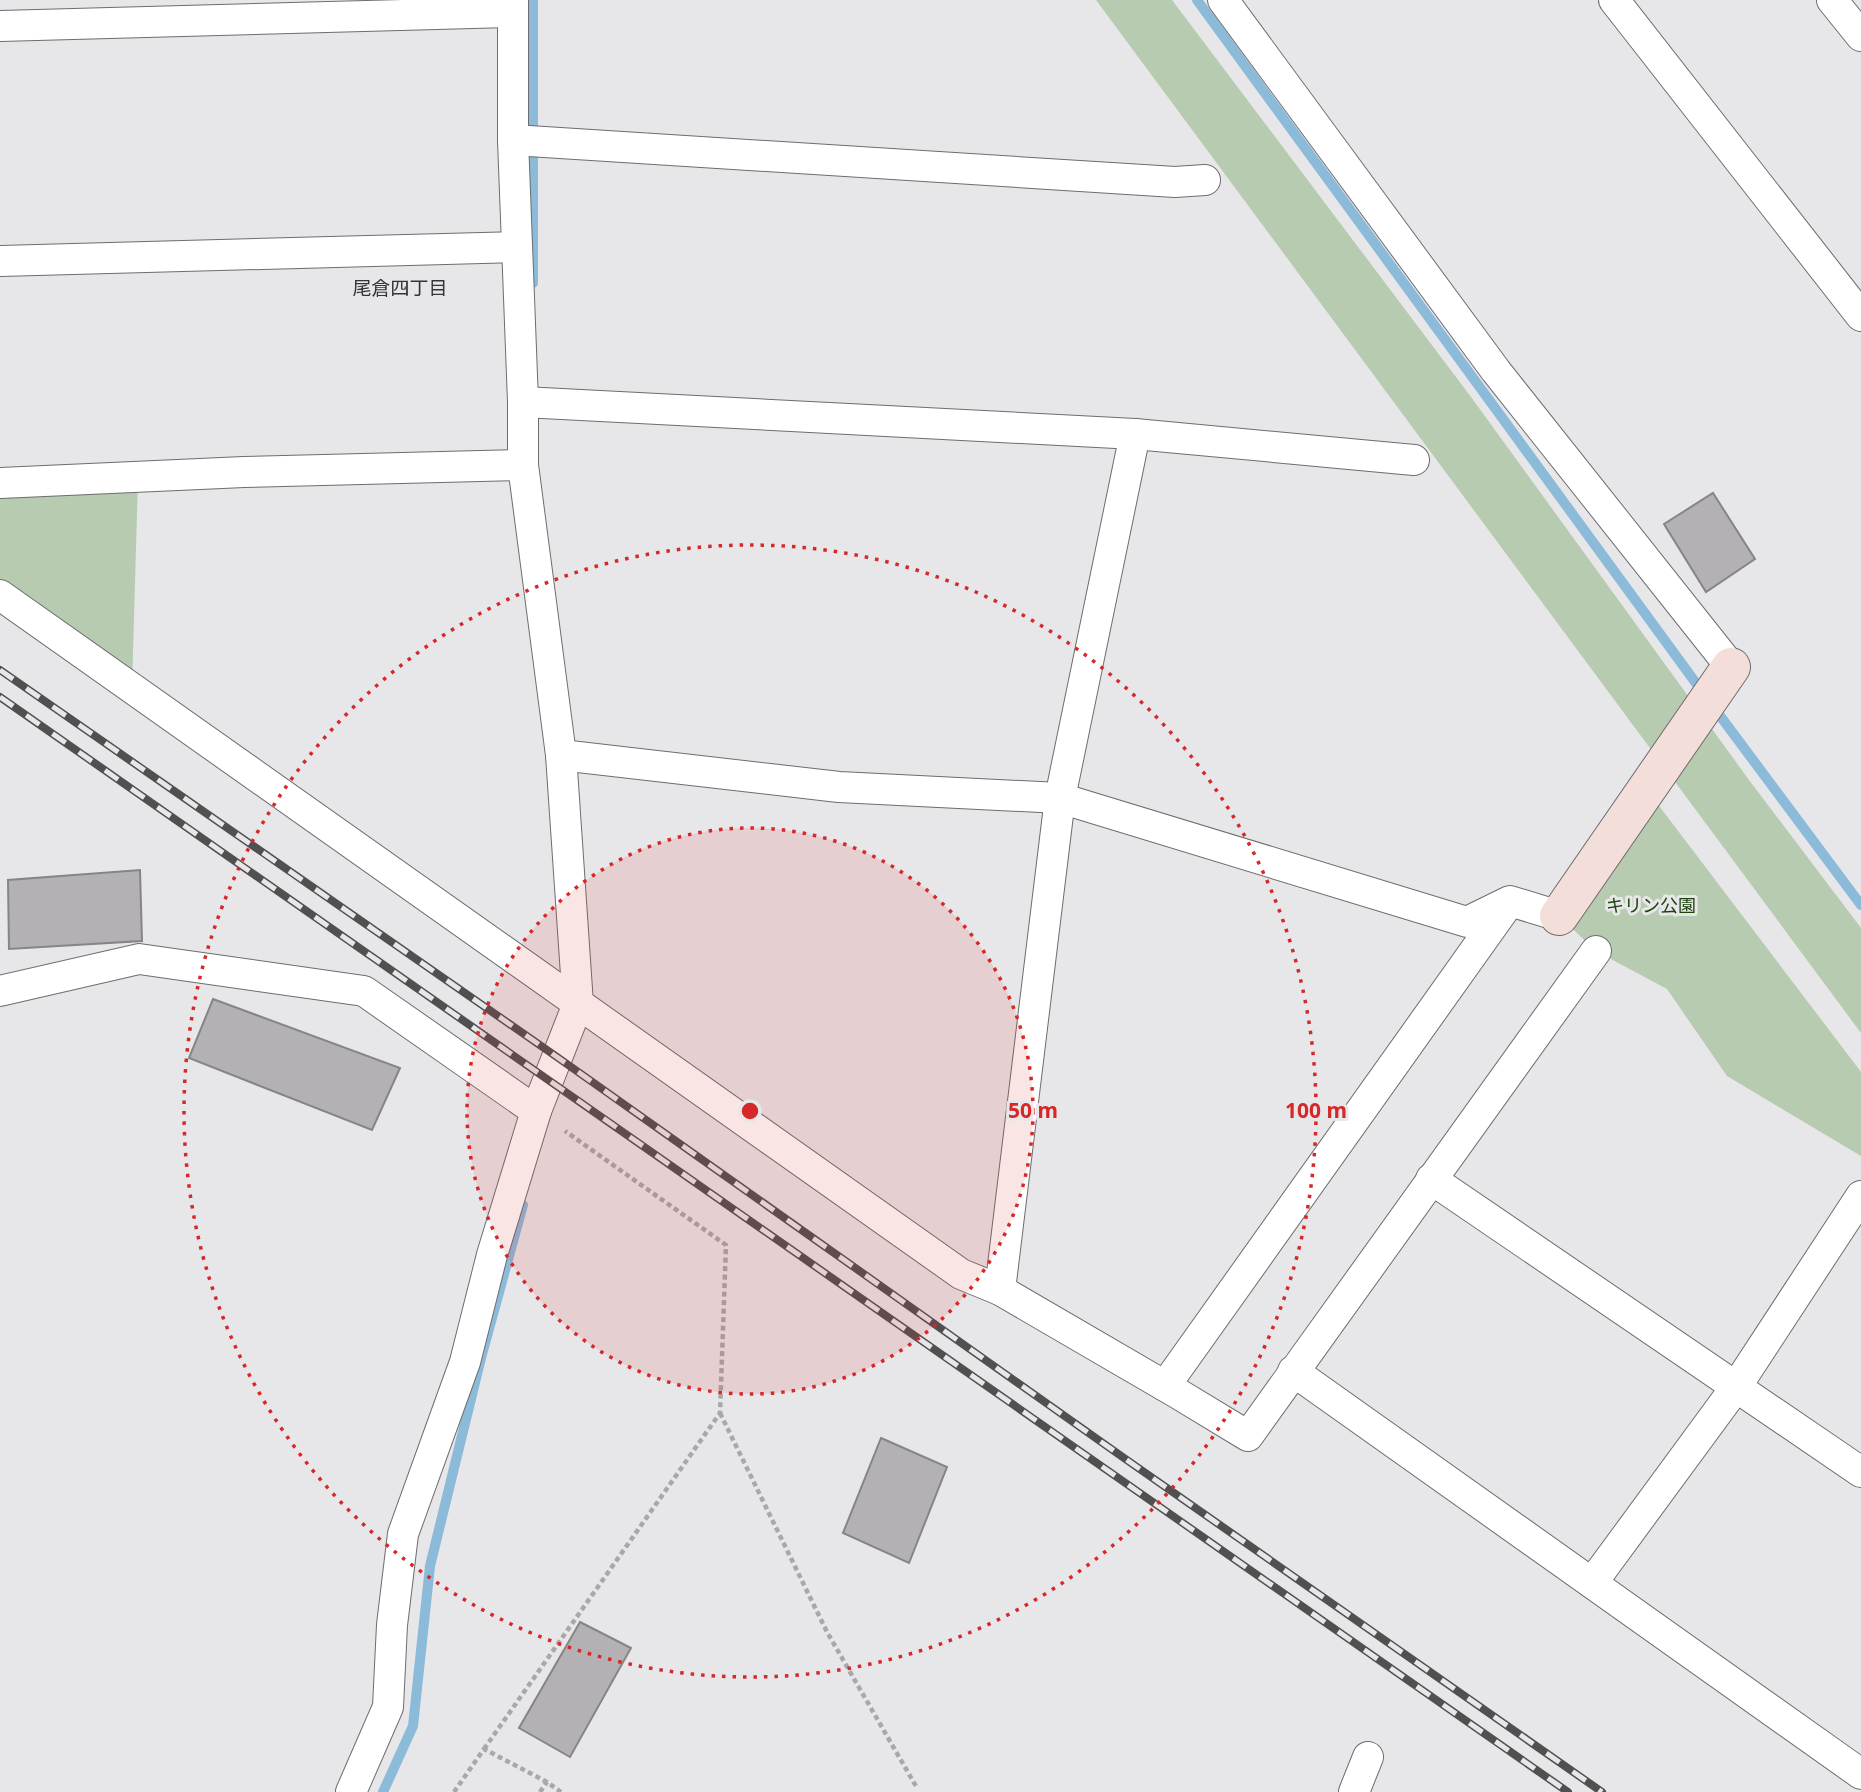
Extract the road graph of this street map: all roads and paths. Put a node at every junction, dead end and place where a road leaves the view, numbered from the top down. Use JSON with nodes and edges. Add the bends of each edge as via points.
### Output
{"nodes":[{"id":1,"x":1223,"y":0,"type":"edge"},
{"id":2,"x":1614,"y":0,"type":"edge"},
{"id":3,"x":1832,"y":0,"type":"edge"},
{"id":4,"x":513,"y":6,"type":"edge"},
{"id":5,"x":0,"y":26,"type":"edge"},
{"id":6,"x":1861,"y":36,"type":"edge"},
{"id":7,"x":513,"y":140,"type":"junction"},
{"id":8,"x":1205,"y":180,"type":"dead end"},
{"id":9,"x":517,"y":247,"type":"junction"},
{"id":10,"x":0,"y":261,"type":"edge"},
{"id":11,"x":1861,"y":316,"type":"edge"},
{"id":12,"x":523,"y":402,"type":"junction"},
{"id":13,"x":1135,"y":434,"type":"junction"},
{"id":14,"x":1414,"y":460,"type":"dead end"},
{"id":15,"x":523,"y":465,"type":"junction"},
{"id":16,"x":0,"y":483,"type":"edge"},
{"id":17,"x":0,"y":595,"type":"edge"},
{"id":18,"x":1731,"y":667,"type":"joint"},
{"id":19,"x":561,"y":755,"type":"junction"},
{"id":20,"x":1060,"y":798,"type":"junction"},
{"id":21,"x":1510,"y":901,"type":"junction"},
{"id":22,"x":1559,"y":916,"type":"joint"},
{"id":23,"x":1596,"y":951,"type":"dead end"},
{"id":24,"x":0,"y":991,"type":"edge"},
{"id":25,"x":578,"y":1004,"type":"junction"},
{"id":26,"x":536,"y":1111,"type":"junction"},
{"id":27,"x":1431,"y":1179,"type":"junction"},
{"id":28,"x":1861,"y":1196,"type":"edge"},
{"id":29,"x":1000,"y":1290,"type":"junction"},
{"id":30,"x":1293,"y":1371,"type":"junction"},
{"id":31,"x":1737,"y":1387,"type":"junction"},
{"id":32,"x":1171,"y":1389,"type":"junction"},
{"id":33,"x":720,"y":1413,"type":"junction"},
{"id":34,"x":1861,"y":1472,"type":"edge"},
{"id":35,"x":1592,"y":1583,"type":"junction"},
{"id":36,"x":484,"y":1749,"type":"junction"},
{"id":37,"x":1368,"y":1757,"type":"dead end"},
{"id":38,"x":1861,"y":1774,"type":"edge"},
{"id":39,"x":547,"y":1782,"type":"junction"},
{"id":40,"x":917,"y":1788,"type":"dead end"},
{"id":41,"x":351,"y":1792,"type":"edge"},
{"id":42,"x":454,"y":1792,"type":"edge"},
{"id":43,"x":540,"y":1792,"type":"edge"},
{"id":44,"x":561,"y":1792,"type":"edge"},
{"id":45,"x":1354,"y":1792,"type":"edge"}],
"edges":[{"from":1,"to":18,"type":"street","via":[[1496,371]]},
{"from":2,"to":11,"type":"street"},
{"from":3,"to":6,"type":"street"},
{"from":4,"to":5,"type":"street"},
{"from":4,"to":7,"type":"street"},
{"from":7,"to":8,"type":"street","via":[[1175,182]]},
{"from":7,"to":9,"type":"street"},
{"from":9,"to":10,"type":"street"},
{"from":9,"to":12,"type":"street"},
{"from":12,"to":13,"type":"street"},
{"from":12,"to":15,"type":"street"},
{"from":13,"to":14,"type":"street"},
{"from":13,"to":20,"type":"street"},
{"from":15,"to":16,"type":"street"},
{"from":15,"to":19,"type":"street"},
{"from":17,"to":25,"type":"street"},
{"from":18,"to":22,"type":"street"},
{"from":19,"to":20,"type":"street","via":[[839,788]]},
{"from":19,"to":25,"type":"street"},
{"from":20,"to":21,"type":"street","via":[[1467,922]]},
{"from":20,"to":29,"type":"street"},
{"from":21,"to":22,"type":"street"},
{"from":21,"to":32,"type":"street"},
{"from":23,"to":27,"type":"street"},
{"from":24,"to":26,"type":"street","via":[[139,960],[364,991]]},
{"from":25,"to":26,"type":"street"},
{"from":25,"to":29,"type":"street","via":[[961,1274]]},
{"from":26,"to":33,"type":"path","via":[[726,1245]]},
{"from":26,"to":41,"type":"street","via":[[465,1362],[403,1534],[388,1707]]},
{"from":27,"to":30,"type":"street"},
{"from":27,"to":31,"type":"street"},
{"from":28,"to":31,"type":"street"},
{"from":29,"to":32,"type":"street"},
{"from":30,"to":32,"type":"street","via":[[1248,1436]]},
{"from":30,"to":35,"type":"street"},
{"from":31,"to":34,"type":"street"},
{"from":31,"to":35,"type":"street"},
{"from":33,"to":36,"type":"path"},
{"from":33,"to":40,"type":"path","via":[[827,1632]]},
{"from":35,"to":38,"type":"street"},
{"from":36,"to":39,"type":"path"},
{"from":36,"to":42,"type":"path"},
{"from":37,"to":45,"type":"street"},
{"from":39,"to":43,"type":"path"},
{"from":39,"to":44,"type":"path"}]}
